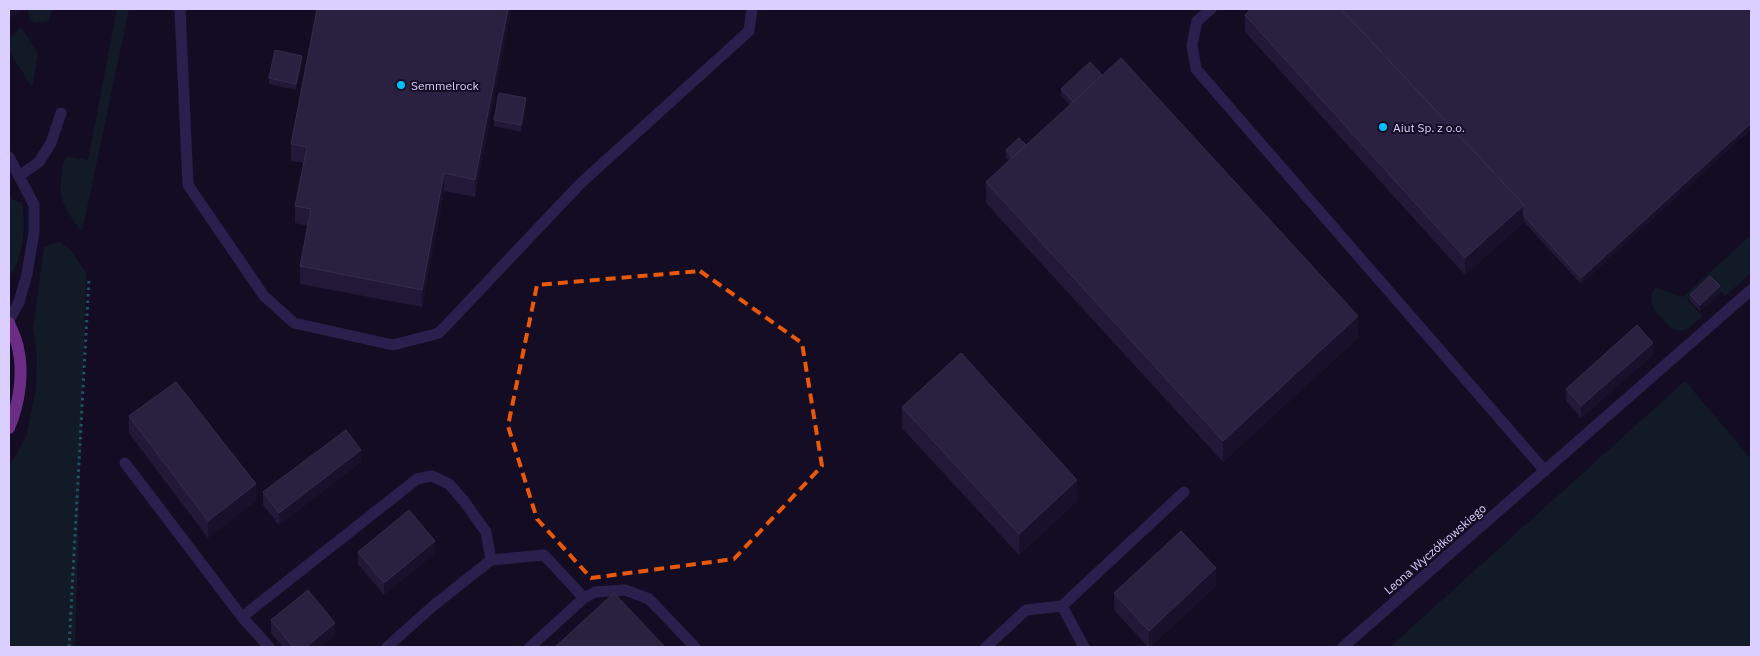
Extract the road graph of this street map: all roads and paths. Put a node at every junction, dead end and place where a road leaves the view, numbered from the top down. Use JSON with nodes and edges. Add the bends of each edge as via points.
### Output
{"nodes":[{"id":1,"x":180,"y":9,"type":"edge"},
{"id":2,"x":752,"y":9,"type":"edge"},
{"id":3,"x":1211,"y":9,"type":"edge"},
{"id":4,"x":61,"y":113,"type":"dead end"},
{"id":5,"x":9,"y":157,"type":"edge"},
{"id":6,"x":19,"y":176,"type":"junction"},
{"id":7,"x":89,"y":278,"type":"dead end"},
{"id":8,"x":1751,"y":290,"type":"edge"},
{"id":9,"x":9,"y":322,"type":"edge"},
{"id":10,"x":9,"y":428,"type":"edge"},
{"id":11,"x":125,"y":463,"type":"dead end"},
{"id":12,"x":1544,"y":471,"type":"junction"},
{"id":13,"x":1184,"y":492,"type":"dead end"},
{"id":14,"x":491,"y":560,"type":"junction"},
{"id":15,"x":584,"y":598,"type":"junction"},
{"id":16,"x":1062,"y":606,"type":"junction"},
{"id":17,"x":242,"y":616,"type":"junction"},
{"id":18,"x":69,"y":647,"type":"edge"},
{"id":19,"x":269,"y":647,"type":"edge"},
{"id":20,"x":387,"y":647,"type":"edge"},
{"id":21,"x":530,"y":647,"type":"edge"},
{"id":22,"x":695,"y":647,"type":"edge"},
{"id":23,"x":986,"y":647,"type":"edge"},
{"id":24,"x":1084,"y":647,"type":"edge"},
{"id":25,"x":1343,"y":647,"type":"edge"}],
"edges":[{"from":1,"to":2,"type":"lane","via":[[188,185],[264,296],[294,323],[393,345],[439,333],[581,183],[749,31]]},
{"from":3,"to":12,"type":"lane","via":[[1197,21],[1192,45],[1196,69]]},
{"from":4,"to":6,"type":"lane","via":[[51,143],[39,162]]},
{"from":5,"to":6,"type":"lane"},
{"from":6,"to":9,"type":"lane","via":[[34,205],[34,232],[28,274]]},
{"from":7,"to":18,"type":"path"},
{"from":8,"to":12,"type":"lane","name":"Leona Wyczółkowskiego"},
{"from":9,"to":10,"type":"main road","via":[[18,348],[20,380]]},
{"from":11,"to":17,"type":"lane"},
{"from":12,"to":25,"type":"lane","name":"Leona Wyczółkowskiego"},
{"from":13,"to":16,"type":"lane"},
{"from":14,"to":15,"type":"lane","via":[[544,555]]},
{"from":14,"to":17,"type":"lane","via":[[486,532],[450,484],[432,476],[417,478]]},
{"from":14,"to":20,"type":"lane"},
{"from":15,"to":21,"type":"lane"},
{"from":15,"to":22,"type":"lane","via":[[594,592],[625,590],[649,599]]},
{"from":16,"to":23,"type":"lane","via":[[1026,610]]},
{"from":16,"to":24,"type":"lane"},
{"from":17,"to":19,"type":"lane"}]}
